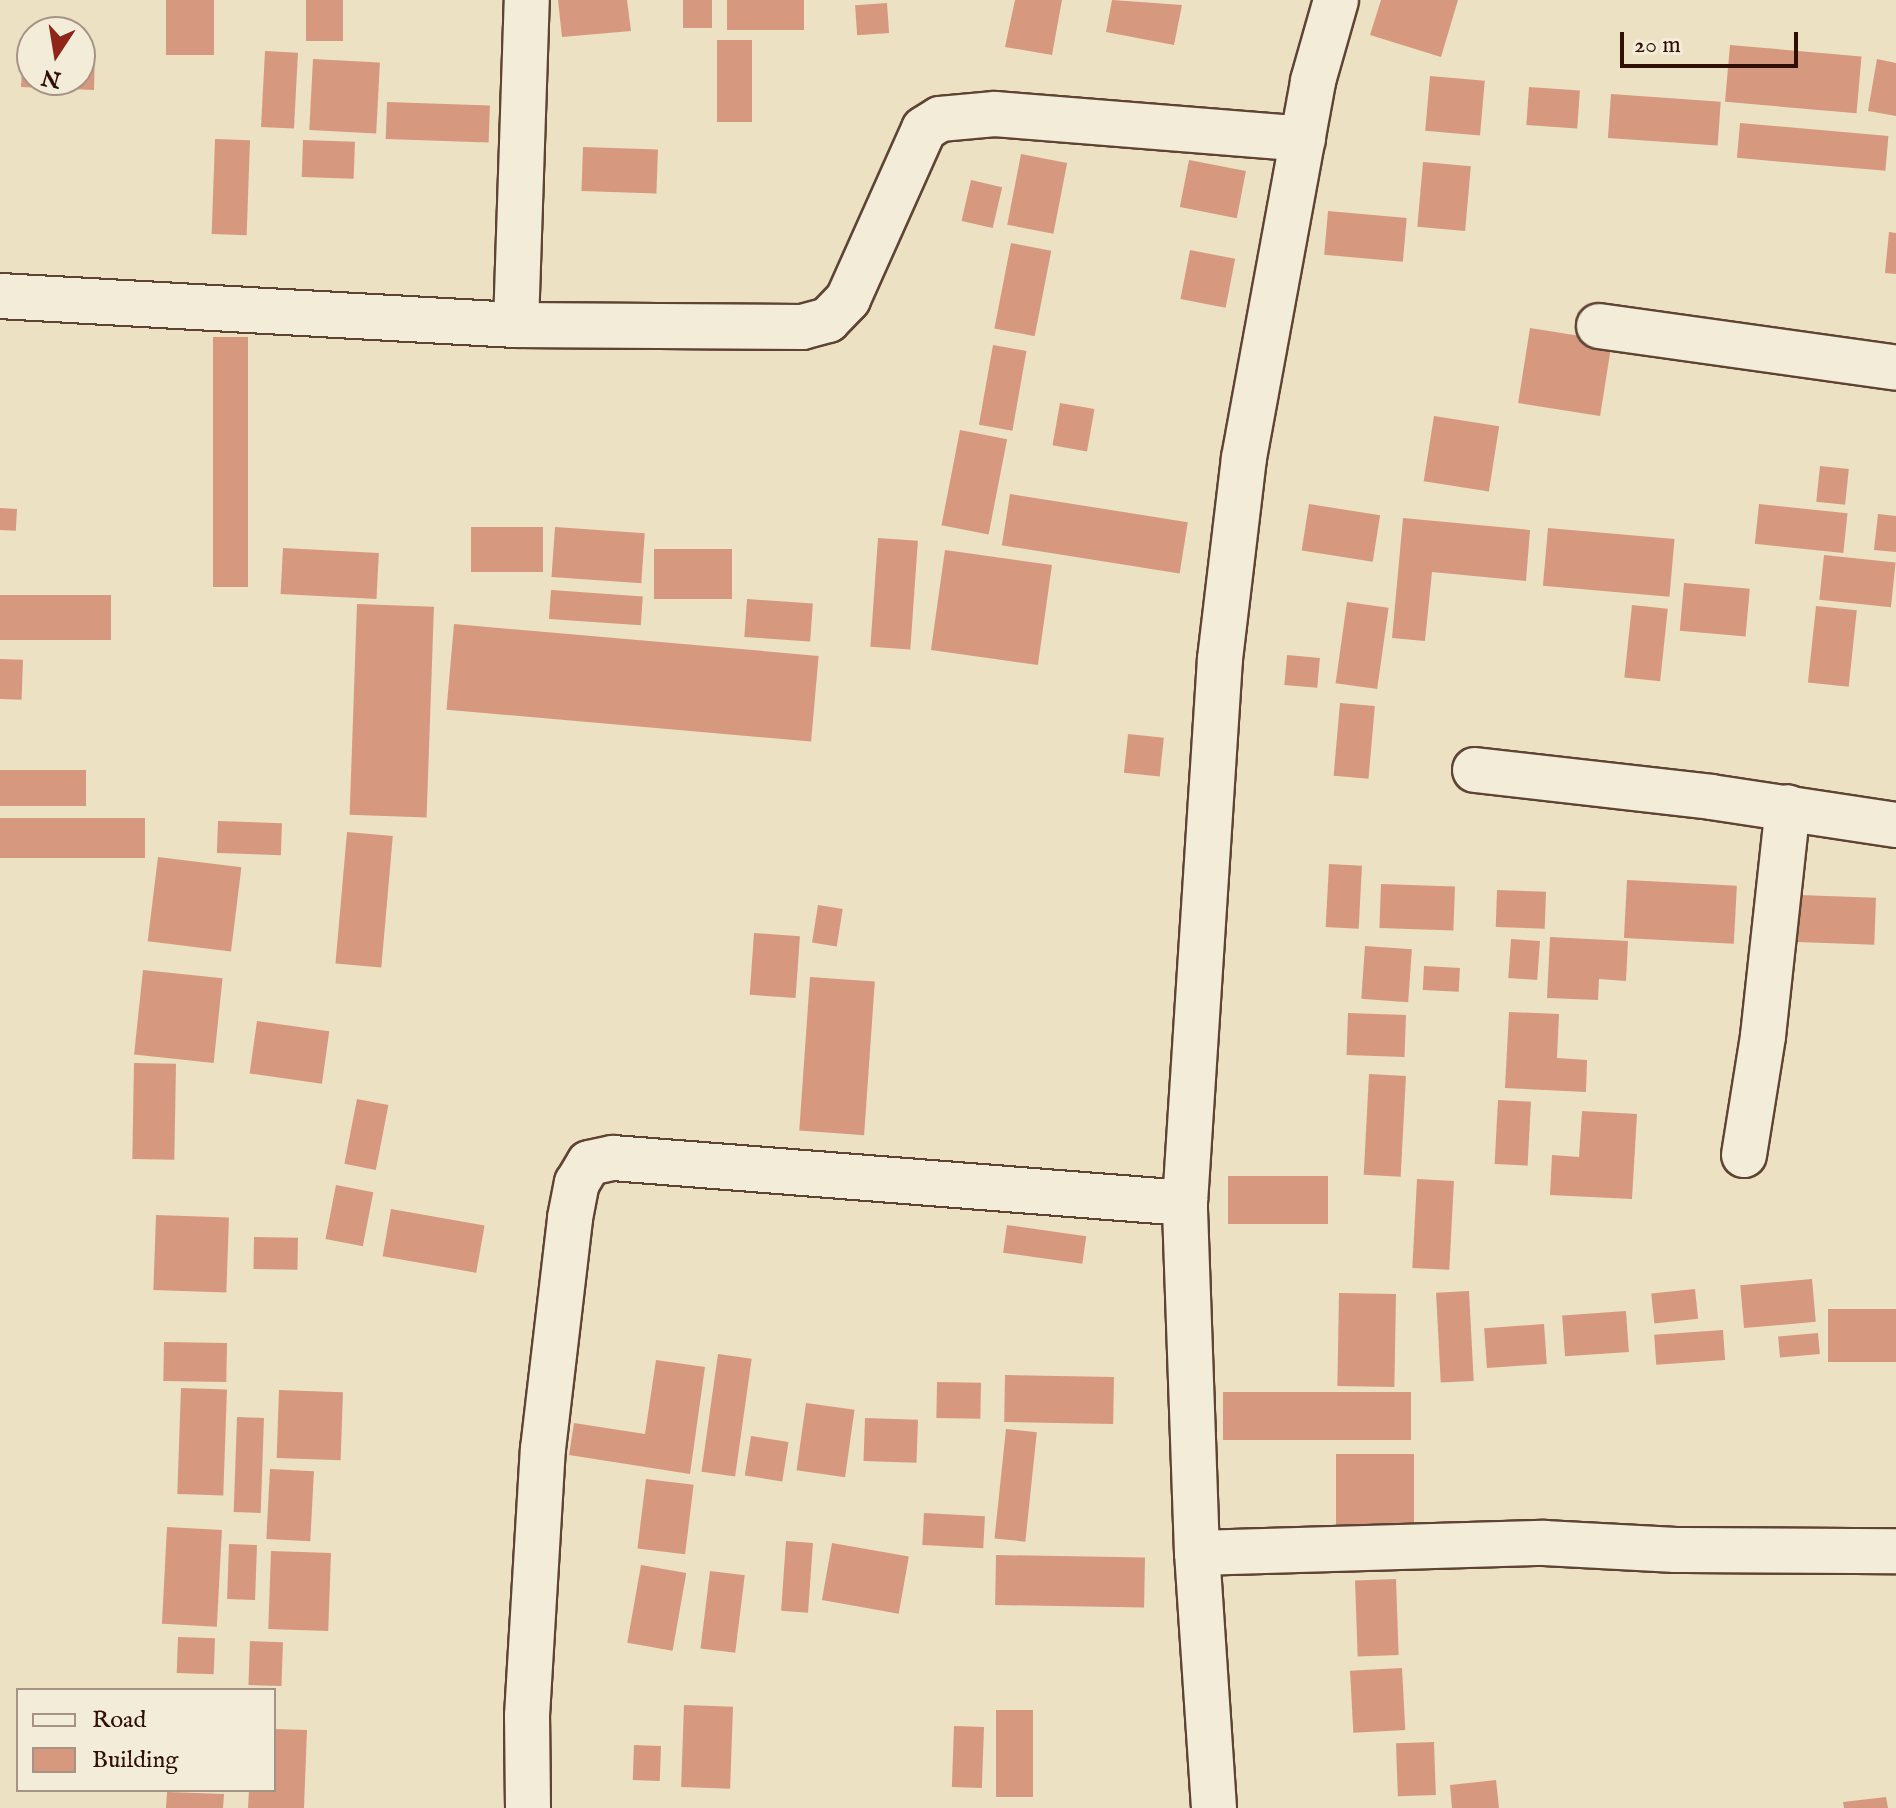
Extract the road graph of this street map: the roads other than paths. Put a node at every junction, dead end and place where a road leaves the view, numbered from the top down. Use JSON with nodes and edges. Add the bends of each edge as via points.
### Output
{"nodes":[{"id":1,"x":527,"y":0,"type":"edge"},
{"id":2,"x":1336,"y":0,"type":"edge"},
{"id":3,"x":1303,"y":139,"type":"junction"},
{"id":4,"x":0,"y":296,"type":"edge"},
{"id":5,"x":516,"y":325,"type":"junction"},
{"id":6,"x":1599,"y":326,"type":"dead end"},
{"id":7,"x":1896,"y":368,"type":"edge"},
{"id":8,"x":1475,"y":770,"type":"dead end"},
{"id":9,"x":1788,"y":807,"type":"junction"},
{"id":10,"x":1896,"y":825,"type":"edge"},
{"id":11,"x":1744,"y":1155,"type":"dead end"},
{"id":12,"x":1185,"y":1203,"type":"junction"},
{"id":13,"x":1896,"y":1551,"type":"edge"},
{"id":14,"x":1197,"y":1553,"type":"junction"},
{"id":15,"x":528,"y":1808,"type":"edge"},
{"id":16,"x":1214,"y":1808,"type":"edge"}],
"edges":[{"from":1,"to":5,"type":"street"},
{"from":2,"to":3,"type":"street"},
{"from":3,"to":5,"type":"street","via":[[995,114],[940,119],[924,129],[848,299],[828,320],[802,327]]},
{"from":3,"to":12,"type":"street","via":[[1244,458],[1220,659]]},
{"from":4,"to":5,"type":"street"},
{"from":6,"to":7,"type":"street"},
{"from":8,"to":9,"type":"street"},
{"from":9,"to":10,"type":"street"},
{"from":9,"to":11,"type":"street"},
{"from":12,"to":14,"type":"street"},
{"from":12,"to":15,"type":"street","via":[[613,1158],[589,1163],[577,1183],[570,1218],[543,1449],[527,1716]]},
{"from":13,"to":14,"type":"street","via":[[1544,1543]]},
{"from":14,"to":16,"type":"street"}]}
